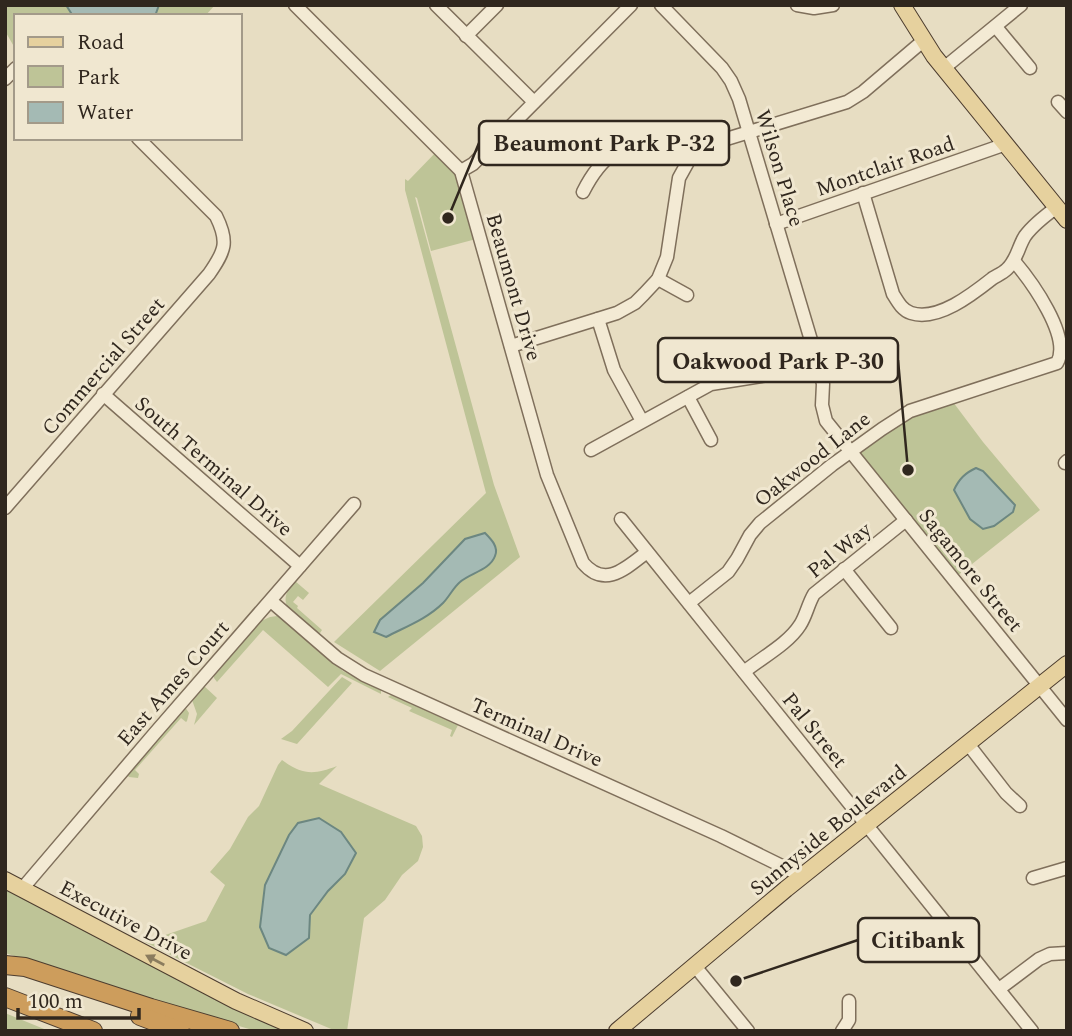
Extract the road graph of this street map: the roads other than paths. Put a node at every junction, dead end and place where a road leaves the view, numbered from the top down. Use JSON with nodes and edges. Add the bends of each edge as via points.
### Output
{"nodes":[{"id":1,"x":295,"y":5,"type":"edge"},
{"id":2,"x":436,"y":5,"type":"edge"},
{"id":3,"x":497,"y":5,"type":"edge"},
{"id":4,"x":631,"y":5,"type":"edge"},
{"id":5,"x":661,"y":5,"type":"edge"},
{"id":6,"x":797,"y":5,"type":"edge"},
{"id":7,"x":833,"y":5,"type":"edge"},
{"id":8,"x":902,"y":5,"type":"edge"},
{"id":9,"x":1021,"y":5,"type":"edge"},
{"id":10,"x":996,"y":27,"type":"junction"},
{"id":11,"x":466,"y":36,"type":"junction"},
{"id":12,"x":923,"y":41,"type":"junction"},
{"id":13,"x":944,"y":68,"type":"junction"},
{"id":14,"x":1030,"y":68,"type":"dead end"},
{"id":15,"x":534,"y":103,"type":"junction"},
{"id":16,"x":749,"y":132,"type":"junction"},
{"id":17,"x":140,"y":140,"type":"edge"},
{"id":18,"x":1006,"y":144,"type":"junction"},
{"id":19,"x":688,"y":160,"type":"junction"},
{"id":20,"x":461,"y":171,"type":"junction"},
{"id":21,"x":583,"y":192,"type":"dead end"},
{"id":22,"x":863,"y":193,"type":"junction"},
{"id":23,"x":1062,"y":213,"type":"edge"},
{"id":24,"x":776,"y":224,"type":"junction"},
{"id":25,"x":1014,"y":261,"type":"junction"},
{"id":26,"x":658,"y":279,"type":"junction"},
{"id":27,"x":687,"y":295,"type":"dead end"},
{"id":28,"x":598,"y":319,"type":"junction"},
{"id":29,"x":511,"y":346,"type":"junction"},
{"id":30,"x":819,"y":367,"type":"junction"},
{"id":31,"x":103,"y":394,"type":"junction"},
{"id":32,"x":688,"y":397,"type":"junction"},
{"id":33,"x":642,"y":421,"type":"junction"},
{"id":34,"x":712,"y":440,"type":"dead end"},
{"id":35,"x":591,"y":450,"type":"dead end"},
{"id":36,"x":851,"y":452,"type":"junction"},
{"id":37,"x":354,"y":504,"type":"dead end"},
{"id":38,"x":5,"y":508,"type":"edge"},
{"id":39,"x":621,"y":519,"type":"dead end"},
{"id":40,"x":906,"y":520,"type":"junction"},
{"id":41,"x":647,"y":552,"type":"junction"},
{"id":42,"x":300,"y":566,"type":"junction"},
{"id":43,"x":844,"y":569,"type":"junction"},
{"id":44,"x":271,"y":601,"type":"junction"},
{"id":45,"x":689,"y":603,"type":"junction"},
{"id":46,"x":891,"y":628,"type":"dead end"},
{"id":47,"x":1067,"y":664,"type":"edge"},
{"id":48,"x":744,"y":673,"type":"junction"},
{"id":49,"x":1039,"y":686,"type":"junction"},
{"id":50,"x":1067,"y":720,"type":"edge"},
{"id":51,"x":968,"y":744,"type":"junction"},
{"id":52,"x":1020,"y":806,"type":"dead end"},
{"id":53,"x":866,"y":825,"type":"junction"},
{"id":54,"x":1067,"y":868,"type":"edge"},
{"id":55,"x":802,"y":876,"type":"junction"},
{"id":56,"x":1032,"y":878,"type":"dead end"},
{"id":57,"x":5,"y":880,"type":"edge"},
{"id":58,"x":22,"y":889,"type":"junction"},
{"id":59,"x":1067,"y":953,"type":"edge"},
{"id":60,"x":694,"y":965,"type":"junction"},
{"id":61,"x":5,"y":966,"type":"edge"},
{"id":62,"x":999,"y":989,"type":"junction"},
{"id":63,"x":5,"y":997,"type":"edge"},
{"id":64,"x":849,"y":1000,"type":"dead end"},
{"id":65,"x":93,"y":1031,"type":"edge"},
{"id":66,"x":180,"y":1031,"type":"edge"},
{"id":67,"x":230,"y":1031,"type":"edge"},
{"id":68,"x":305,"y":1031,"type":"edge"},
{"id":69,"x":617,"y":1031,"type":"edge"},
{"id":70,"x":748,"y":1031,"type":"edge"},
{"id":71,"x":842,"y":1031,"type":"edge"},
{"id":72,"x":1032,"y":1031,"type":"edge"}],
"edges":[{"from":1,"to":20,"type":"street","name":"Beaumont Drive"},
{"from":2,"to":11,"type":"street"},
{"from":3,"to":11,"type":"street"},
{"from":4,"to":15,"type":"street"},
{"from":5,"to":16,"type":"street","name":"Wilson Place","via":[[722,68],[739,99]]},
{"from":6,"to":7,"type":"street"},
{"from":8,"to":12,"type":"main road"},
{"from":9,"to":10,"type":"street"},
{"from":10,"to":13,"type":"street"},
{"from":10,"to":14,"type":"street"},
{"from":11,"to":15,"type":"street"},
{"from":12,"to":13,"type":"main road"},
{"from":12,"to":16,"type":"street","via":[[847,102]]},
{"from":13,"to":18,"type":"main road"},
{"from":15,"to":20,"type":"street"},
{"from":16,"to":19,"type":"street","via":[[710,144]]},
{"from":16,"to":24,"type":"street","name":"Wilson Place"},
{"from":17,"to":31,"type":"street","name":"Commercial Street","via":[[216,216],[224,247],[209,274]]},
{"from":18,"to":22,"type":"street","name":"Montclair Road"},
{"from":18,"to":23,"type":"main road"},
{"from":19,"to":21,"type":"street","via":[[655,144],[621,148],[601,163]]},
{"from":19,"to":26,"type":"street","via":[[678,178],[667,257]]},
{"from":20,"to":29,"type":"street","name":"Beaumont Drive"},
{"from":22,"to":24,"type":"street","name":"Montclair Road"},
{"from":22,"to":25,"type":"street","via":[[894,294],[909,312],[930,313],[958,304]]},
{"from":23,"to":25,"type":"street","via":[[1030,230]]},
{"from":24,"to":30,"type":"street","name":"Wilson Place"},
{"from":25,"to":36,"type":"street","name":"Oakwood Lane","via":[[1059,321],[1065,354],[1057,363],[910,411]]},
{"from":26,"to":27,"type":"street"},
{"from":26,"to":28,"type":"street","via":[[635,303]]},
{"from":28,"to":29,"type":"street"},
{"from":28,"to":33,"type":"street","via":[[614,370]]},
{"from":29,"to":41,"type":"street","name":"Beaumont Drive","via":[[547,475],[583,563],[597,574],[613,575]]},
{"from":30,"to":32,"type":"street","via":[[711,384]]},
{"from":30,"to":36,"type":"street","name":"Sagamore Street","via":[[823,414]]},
{"from":31,"to":38,"type":"street","name":"Commercial Street"},
{"from":31,"to":42,"type":"street","name":"South Terminal Drive"},
{"from":32,"to":33,"type":"street"},
{"from":32,"to":34,"type":"street"},
{"from":33,"to":35,"type":"street"},
{"from":36,"to":40,"type":"street","name":"Sagamore Street"},
{"from":36,"to":45,"type":"street","name":"Oakwood Lane","via":[[760,523],[728,572]]},
{"from":37,"to":42,"type":"street","name":"East Ames Court"},
{"from":39,"to":41,"type":"street","name":"Pal Street"},
{"from":40,"to":43,"type":"street","name":"Pal Way"},
{"from":40,"to":49,"type":"street","name":"Sagamore Street"},
{"from":41,"to":45,"type":"street","name":"Pal Street"},
{"from":42,"to":44,"type":"street","name":"East Ames Court"},
{"from":43,"to":46,"type":"street"},
{"from":43,"to":48,"type":"street","name":"Pal Way","via":[[814,594],[796,631]]},
{"from":44,"to":55,"type":"street","name":"Terminal Drive","via":[[337,658],[364,675]]},
{"from":44,"to":58,"type":"street","name":"East Ames Court"},
{"from":45,"to":48,"type":"street","name":"Pal Street"},
{"from":47,"to":49,"type":"main road","name":"Sunnyside Boulevard"},
{"from":48,"to":53,"type":"street","name":"Pal Street"},
{"from":49,"to":50,"type":"street","name":"Sagamore Street"},
{"from":49,"to":51,"type":"main road","name":"Sunnyside Boulevard"},
{"from":51,"to":52,"type":"street"},
{"from":51,"to":53,"type":"main road","name":"Sunnyside Boulevard"},
{"from":53,"to":55,"type":"main road","name":"Sunnyside Boulevard"},
{"from":53,"to":62,"type":"street","name":"Pal Street"},
{"from":54,"to":56,"type":"street"},
{"from":55,"to":60,"type":"main road","name":"Sunnyside Boulevard"},
{"from":57,"to":58,"type":"main road","name":"Executive Drive"},
{"from":68,"to":58,"type":"main road","name":"Executive Drive","one_way":true,"via":[[236,1001]]},
{"from":59,"to":62,"type":"street","via":[[1039,959]]},
{"from":60,"to":69,"type":"main road","name":"Sunnyside Boulevard"},
{"from":60,"to":70,"type":"street"},
{"from":61,"to":66,"type":"highway"},
{"from":61,"to":67,"type":"highway","via":[[25,967]]},
{"from":62,"to":72,"type":"street","name":"Pal Street"},
{"from":63,"to":65,"type":"highway"},
{"from":64,"to":71,"type":"street","via":[[849,1020]]}]}
